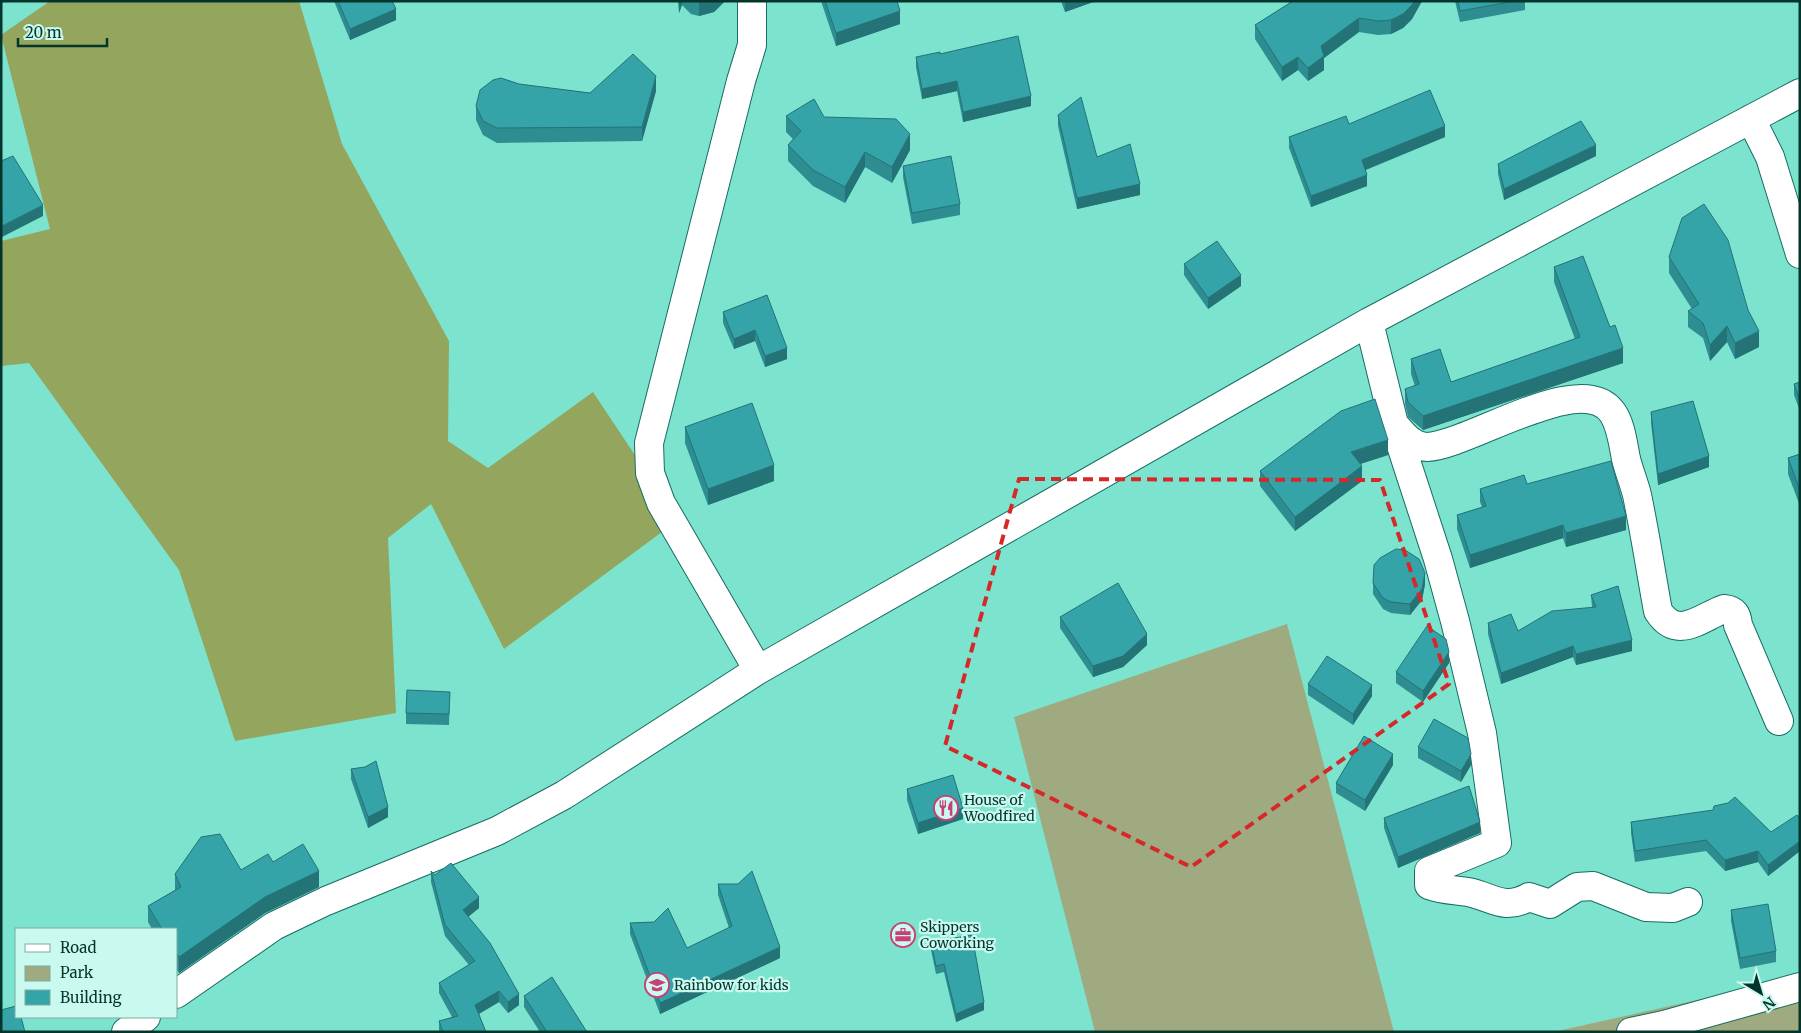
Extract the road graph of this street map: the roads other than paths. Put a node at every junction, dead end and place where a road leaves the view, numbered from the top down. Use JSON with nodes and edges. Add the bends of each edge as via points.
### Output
{"nodes":[{"id":1,"x":752,"y":1,"type":"edge"},
{"id":2,"x":1800,"y":93,"type":"edge"},
{"id":3,"x":1751,"y":119,"type":"junction"},
{"id":4,"x":1800,"y":254,"type":"edge"},
{"id":5,"x":1368,"y":322,"type":"junction"},
{"id":6,"x":1394,"y":424,"type":"junction"},
{"id":7,"x":758,"y":670,"type":"junction"},
{"id":8,"x":1779,"y":721,"type":"dead end"},
{"id":9,"x":1688,"y":902,"type":"dead end"},
{"id":10,"x":1800,"y":988,"type":"edge"},
{"id":11,"x":178,"y":993,"type":"edge"},
{"id":12,"x":145,"y":1018,"type":"edge"},
{"id":13,"x":126,"y":1032,"type":"edge"},
{"id":14,"x":1631,"y":1032,"type":"edge"}],
"edges":[{"from":1,"to":7,"type":"street","via":[[752,45],[649,443],[650,473],[662,503]]},
{"from":2,"to":3,"type":"street"},
{"from":3,"to":4,"type":"street","via":[[1770,157]]},
{"from":3,"to":5,"type":"street"},
{"from":5,"to":6,"type":"street"},
{"from":5,"to":7,"type":"street"},
{"from":6,"to":8,"type":"street","via":[[1415,444],[1427,447],[1566,400],[1588,399],[1605,404],[1618,424],[1637,495],[1658,611],[1667,623],[1681,626],[1698,622],[1724,609],[1734,612]]},
{"from":6,"to":9,"type":"street","via":[[1458,630],[1482,733],[1497,842],[1428,871],[1429,885],[1446,891],[1469,892],[1501,903],[1517,903],[1529,897],[1550,904],[1577,887],[1592,886],[1646,907],[1673,908]]},
{"from":7,"to":11,"type":"street","via":[[564,795],[497,831],[326,901],[274,926]]},
{"from":10,"to":14,"type":"street"},
{"from":12,"to":13,"type":"street"}]}
